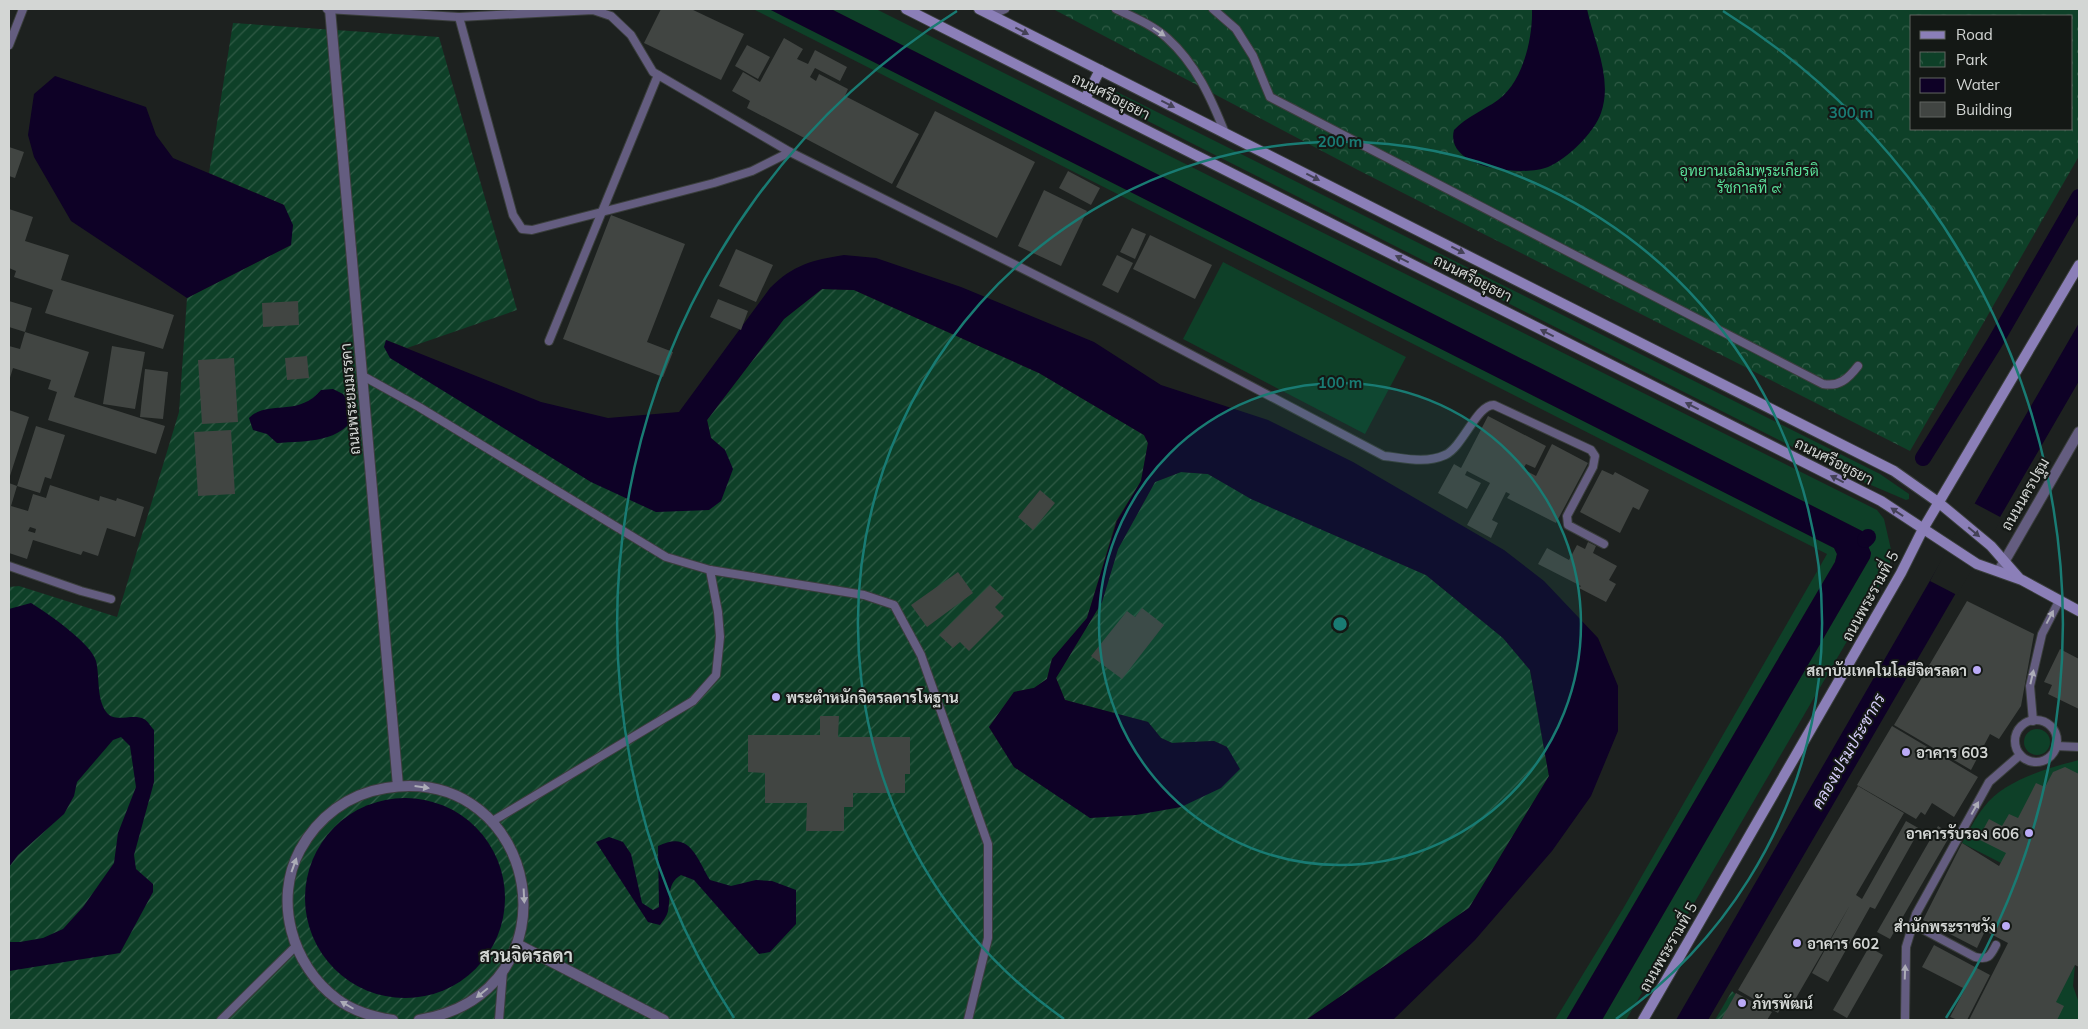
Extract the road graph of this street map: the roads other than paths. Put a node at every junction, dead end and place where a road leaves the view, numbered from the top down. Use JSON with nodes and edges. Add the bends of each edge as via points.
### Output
{"nodes":[{"id":1,"x":23,"y":9,"type":"edge"},
{"id":2,"x":329,"y":9,"type":"edge"},
{"id":3,"x":906,"y":9,"type":"edge"},
{"id":4,"x":979,"y":9,"type":"edge"},
{"id":5,"x":1005,"y":9,"type":"edge"},
{"id":6,"x":1116,"y":9,"type":"edge"},
{"id":7,"x":1213,"y":9,"type":"edge"},
{"id":8,"x":991,"y":15,"type":"junction"},
{"id":9,"x":459,"y":17,"type":"junction"},
{"id":10,"x":9,"y":45,"type":"edge"},
{"id":11,"x":1100,"y":70,"type":"junction"},
{"id":12,"x":658,"y":75,"type":"junction"},
{"id":13,"x":1085,"y":99,"type":"junction"},
{"id":14,"x":1225,"y":133,"type":"junction"},
{"id":15,"x":790,"y":152,"type":"junction"},
{"id":16,"x":601,"y":212,"type":"junction"},
{"id":17,"x":2079,"y":265,"type":"edge"},
{"id":18,"x":550,"y":340,"type":"dead end"},
{"id":19,"x":1858,"y":366,"type":"dead end"},
{"id":20,"x":363,"y":376,"type":"junction"},
{"id":21,"x":2079,"y":432,"type":"edge"},
{"id":22,"x":1938,"y":502,"type":"junction"},
{"id":23,"x":1923,"y":529,"type":"junction"},
{"id":24,"x":1604,"y":544,"type":"dead end"},
{"id":25,"x":2004,"y":561,"type":"junction"},
{"id":26,"x":9,"y":566,"type":"edge"},
{"id":27,"x":710,"y":570,"type":"junction"},
{"id":28,"x":1998,"y":572,"type":"junction"},
{"id":29,"x":2022,"y":580,"type":"junction"},
{"id":30,"x":111,"y":598,"type":"dead end"},
{"id":31,"x":2059,"y":601,"type":"junction"},
{"id":32,"x":2079,"y":611,"type":"edge"},
{"id":33,"x":2033,"y":720,"type":"junction"},
{"id":34,"x":2056,"y":746,"type":"junction"},
{"id":35,"x":2079,"y":747,"type":"edge"},
{"id":36,"x":2020,"y":755,"type":"junction"},
{"id":37,"x":398,"y":786,"type":"junction"},
{"id":38,"x":492,"y":822,"type":"junction"},
{"id":39,"x":1913,"y":924,"type":"junction"},
{"id":40,"x":517,"y":944,"type":"junction"},
{"id":41,"x":1996,"y":945,"type":"dead end"},
{"id":42,"x":296,"y":946,"type":"junction"},
{"id":43,"x":503,"y":971,"type":"junction"},
{"id":44,"x":221,"y":1020,"type":"edge"},
{"id":45,"x":393,"y":1020,"type":"edge"},
{"id":46,"x":419,"y":1020,"type":"edge"},
{"id":47,"x":499,"y":1020,"type":"edge"},
{"id":48,"x":664,"y":1020,"type":"edge"},
{"id":49,"x":968,"y":1020,"type":"edge"},
{"id":50,"x":1642,"y":1020,"type":"edge"},
{"id":51,"x":1905,"y":1020,"type":"edge"}],
"edges":[{"from":1,"to":10,"type":"lane"},
{"from":2,"to":9,"type":"lane"},
{"from":2,"to":20,"type":"street","name":"ถนนพระยมมรรคา"},
{"from":3,"to":13,"type":"main road","name":"ถนนศรีอยุธยา"},
{"from":4,"to":8,"type":"main road","name":"ถนนศรีอยุธยา"},
{"from":5,"to":8,"type":"lane"},
{"from":6,"to":14,"type":"lane","one_way":true,"via":[[1166,37],[1187,59],[1208,92]]},
{"from":7,"to":19,"type":"lane","via":[[1236,28],[1253,56],[1270,97],[1823,384],[1841,384]]},
{"from":8,"to":11,"type":"main road","name":"ถนนศรีอยุธยา","one_way":true},
{"from":9,"to":12,"type":"lane","via":[[593,10],[611,16],[631,35]]},
{"from":9,"to":16,"type":"lane","via":[[518,225],[532,230]]},
{"from":11,"to":13,"type":"main road"},
{"from":11,"to":14,"type":"main road","name":"ถนนศรีอยุธยา","one_way":true},
{"from":12,"to":15,"type":"lane"},
{"from":12,"to":16,"type":"lane"},
{"from":23,"to":13,"type":"main road","name":"ถนนศรีอยุธยา","one_way":true,"via":[[1881,501]]},
{"from":14,"to":22,"type":"main road","name":"ถนนศรีอยุธยา","one_way":true,"via":[[1894,471]]},
{"from":15,"to":16,"type":"lane","via":[[752,171]]},
{"from":15,"to":24,"type":"lane","via":[[1129,322],[1384,456],[1425,461],[1447,454],[1488,404],[1591,450],[1595,456],[1593,467],[1567,516],[1568,525]]},
{"from":16,"to":18,"type":"lane"},
{"from":17,"to":22,"type":"main road","name":"ถนนพระรามที่ 5"},
{"from":20,"to":27,"type":"lane","via":[[666,557]]},
{"from":20,"to":37,"type":"street","name":"ถนนพระยมมรรคา"},
{"from":21,"to":25,"type":"street","name":"ถนนนครปฐม"},
{"from":22,"to":23,"type":"main road","name":"ถนนพระรามที่ 5"},
{"from":22,"to":25,"type":"main road","name":"ถนนศรีอยุธยา","one_way":true,"via":[[1991,546]]},
{"from":23,"to":28,"type":"main road","name":"ถนนศรีอยุธยา","via":[[1977,564]]},
{"from":23,"to":50,"type":"main road","name":"ถนนพระรามที่ 5","via":[[1902,573]]},
{"from":25,"to":28,"type":"street","name":"ถนนนครปฐม"},
{"from":25,"to":29,"type":"main road","name":"ถนนศรีอยุธยา"},
{"from":26,"to":30,"type":"lane"},
{"from":27,"to":38,"type":"lane","via":[[720,637],[716,675],[693,702]]},
{"from":27,"to":49,"type":"lane","via":[[864,596],[894,605],[921,655],[988,844],[988,938]]},
{"from":28,"to":29,"type":"main road","name":"ถนนศรีอยุธยา"},
{"from":29,"to":31,"type":"main road","name":"ถนนศรีอยุธยา"},
{"from":31,"to":32,"type":"main road","name":"ถนนศรีอยุธยา"},
{"from":33,"to":31,"type":"lane","one_way":true,"via":[[2030,686],[2042,634]]},
{"from":33,"to":34,"type":"lane","via":[[2049,725],[2057,736]]},
{"from":33,"to":36,"type":"lane","via":[[2023,724],[2015,735]]},
{"from":34,"to":35,"type":"lane"},
{"from":34,"to":36,"type":"lane","via":[[2051,756],[2038,762]]},
{"from":39,"to":36,"type":"lane","one_way":true,"via":[[1989,782]]},
{"from":37,"to":38,"type":"street","one_way":true,"via":[[439,790],[476,808]]},
{"from":42,"to":37,"type":"street","one_way":true,"via":[[288,912],[288,892],[292,871],[310,834],[339,806],[357,796]]},
{"from":38,"to":40,"type":"street","one_way":true,"via":[[514,856],[521,875],[524,916]]},
{"from":39,"to":41,"type":"lane","via":[[1975,957],[1991,957]]},
{"from":51,"to":39,"type":"lane","one_way":true,"via":[[1906,947]]},
{"from":40,"to":43,"type":"street"},
{"from":40,"to":48,"type":"street"},
{"from":42,"to":44,"type":"lane"},
{"from":45,"to":42,"type":"street","one_way":true,"via":[[361,1012],[337,999],[308,970]]},
{"from":43,"to":46,"type":"street","one_way":true,"via":[[468,1004]]},
{"from":43,"to":47,"type":"lane"}]}
